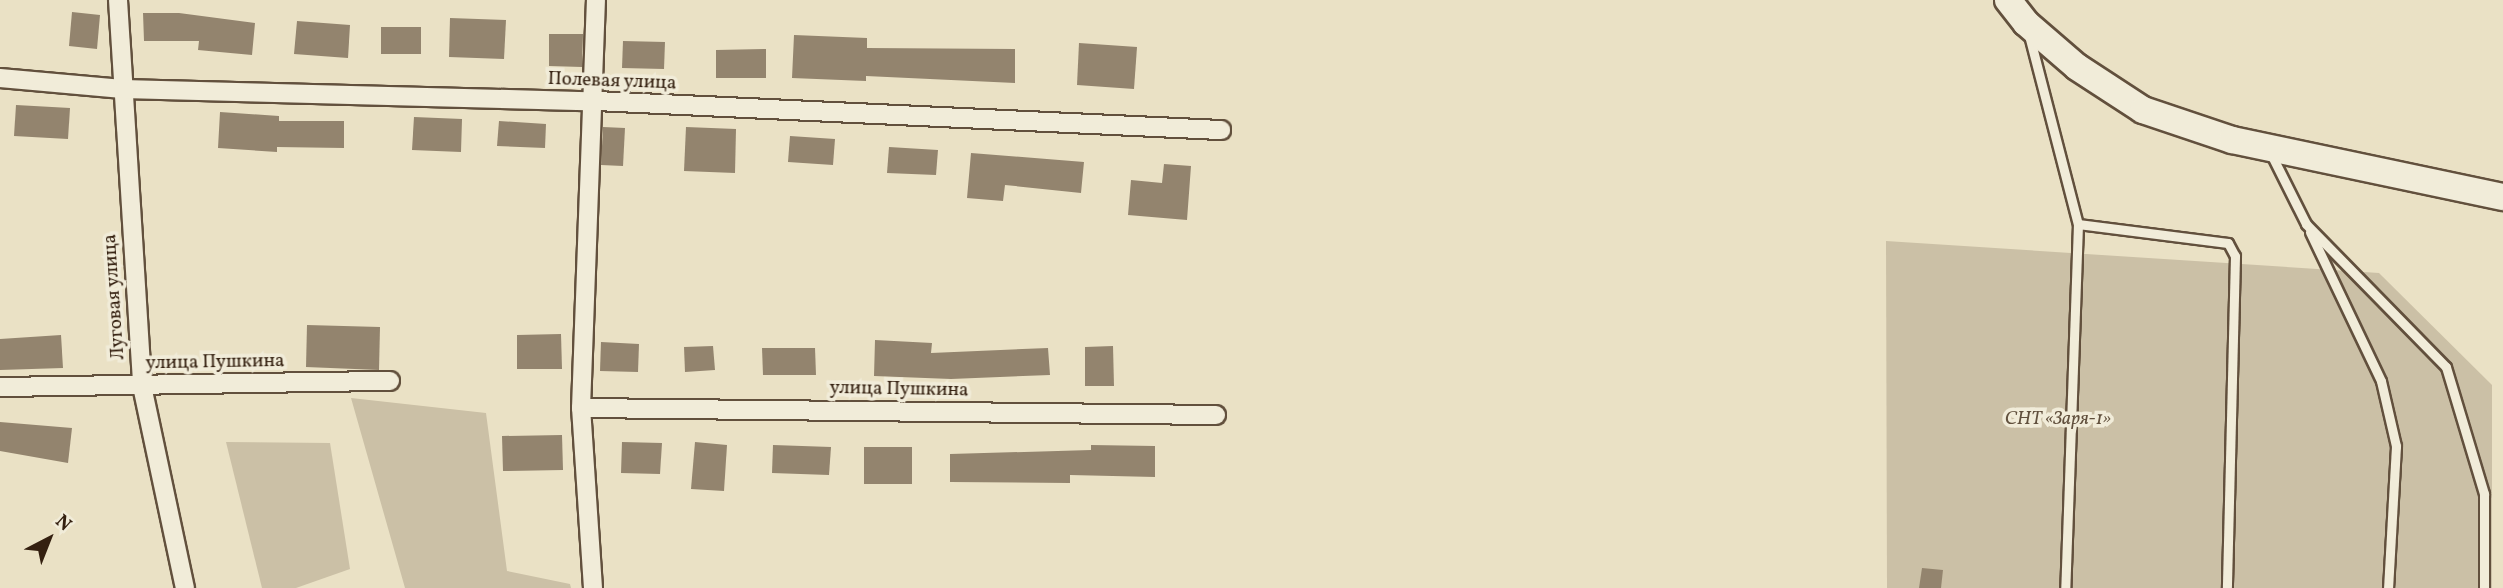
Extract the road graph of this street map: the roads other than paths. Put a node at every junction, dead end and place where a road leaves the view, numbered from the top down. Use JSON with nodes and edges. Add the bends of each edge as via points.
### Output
{"nodes":[{"id":1,"x":118,"y":0,"type":"edge"},
{"id":2,"x":596,"y":0,"type":"edge"},
{"id":3,"x":2008,"y":0,"type":"edge"},
{"id":4,"x":2026,"y":23,"type":"junction"},
{"id":5,"x":0,"y":78,"type":"edge"},
{"id":6,"x":122,"y":89,"type":"junction"},
{"id":7,"x":596,"y":101,"type":"junction"},
{"id":8,"x":1222,"y":130,"type":"dead end"},
{"id":9,"x":2267,"y":148,"type":"junction"},
{"id":10,"x":2503,"y":197,"type":"edge"},
{"id":11,"x":2078,"y":224,"type":"junction"},
{"id":12,"x":2306,"y":224,"type":"junction"},
{"id":13,"x":390,"y":381,"type":"dead end"},
{"id":14,"x":142,"y":386,"type":"junction"},
{"id":15,"x":0,"y":387,"type":"edge"},
{"id":16,"x":581,"y":408,"type":"junction"},
{"id":17,"x":1216,"y":415,"type":"dead end"},
{"id":18,"x":185,"y":588,"type":"edge"},
{"id":19,"x":593,"y":588,"type":"edge"},
{"id":20,"x":2065,"y":588,"type":"edge"},
{"id":21,"x":2227,"y":588,"type":"edge"},
{"id":22,"x":2388,"y":588,"type":"edge"},
{"id":23,"x":2484,"y":588,"type":"edge"}],
"edges":[{"from":1,"to":6,"type":"street","name":"Луговая улица"},
{"from":2,"to":7,"type":"street"},
{"from":3,"to":4,"type":"street"},
{"from":4,"to":9,"type":"street","via":[[2077,67],[2143,110]]},
{"from":4,"to":11,"type":"lane"},
{"from":5,"to":6,"type":"street","name":"Полевая улица"},
{"from":6,"to":7,"type":"street","name":"Полевая улица"},
{"from":6,"to":14,"type":"street","name":"Луговая улица"},
{"from":7,"to":8,"type":"street","name":"Полевая улица"},
{"from":7,"to":16,"type":"street"},
{"from":9,"to":10,"type":"street"},
{"from":9,"to":12,"type":"lane"},
{"from":11,"to":20,"type":"lane"},
{"from":11,"to":21,"type":"lane","via":[[2228,243],[2235,257]]},
{"from":12,"to":22,"type":"lane","via":[[2381,381],[2396,446]]},
{"from":12,"to":23,"type":"lane","via":[[2446,367],[2484,494]]},
{"from":13,"to":14,"type":"street","name":"улица Пушкина"},
{"from":14,"to":15,"type":"street","name":"улица Пушкина"},
{"from":14,"to":18,"type":"street","name":"Луговая улица"},
{"from":16,"to":17,"type":"street","name":"улица Пушкина"},
{"from":16,"to":19,"type":"street"}]}
